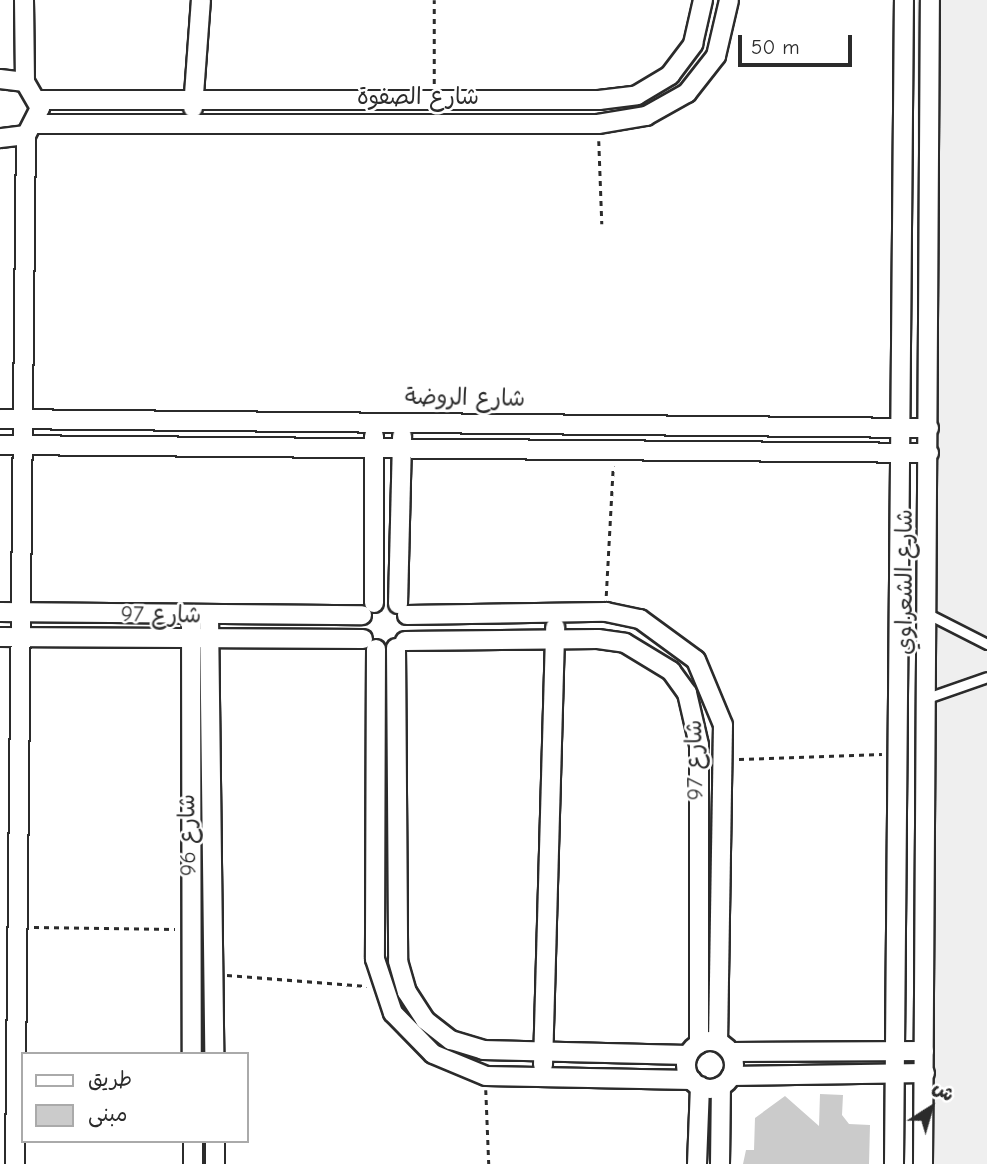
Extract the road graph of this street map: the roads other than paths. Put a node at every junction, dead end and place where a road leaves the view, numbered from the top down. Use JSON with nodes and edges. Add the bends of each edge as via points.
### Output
{"nodes":[{"id":1,"x":24,"y":0,"type":"edge"},
{"id":2,"x":201,"y":0,"type":"edge"},
{"id":3,"x":702,"y":0,"type":"edge"},
{"id":4,"x":729,"y":0,"type":"edge"},
{"id":5,"x":904,"y":0,"type":"edge"},
{"id":6,"x":930,"y":0,"type":"edge"},
{"id":7,"x":0,"y":79,"type":"edge"},
{"id":8,"x":25,"y":82,"type":"junction"},
{"id":9,"x":194,"y":97,"type":"junction"},
{"id":10,"x":39,"y":100,"type":"junction"},
{"id":11,"x":193,"y":120,"type":"junction"},
{"id":12,"x":31,"y":129,"type":"junction"},
{"id":13,"x":0,"y":138,"type":"edge"},
{"id":14,"x":0,"y":419,"type":"edge"},
{"id":15,"x":22,"y":419,"type":"junction"},
{"id":16,"x":374,"y":422,"type":"junction"},
{"id":17,"x":402,"y":422,"type":"junction"},
{"id":18,"x":900,"y":428,"type":"junction"},
{"id":19,"x":929,"y":428,"type":"junction"},
{"id":20,"x":22,"y":445,"type":"junction"},
{"id":21,"x":0,"y":446,"type":"edge"},
{"id":22,"x":374,"y":446,"type":"junction"},
{"id":23,"x":402,"y":446,"type":"junction"},
{"id":24,"x":900,"y":453,"type":"junction"},
{"id":25,"x":929,"y":453,"type":"junction"},
{"id":26,"x":368,"y":609,"type":"junction"},
{"id":27,"x":403,"y":610,"type":"junction"},
{"id":28,"x":0,"y":612,"type":"edge"},
{"id":29,"x":555,"y":612,"type":"junction"},
{"id":30,"x":21,"y":613,"type":"junction"},
{"id":31,"x":930,"y":615,"type":"junction"},
{"id":32,"x":200,"y":616,"type":"junction"},
{"id":33,"x":0,"y":637,"type":"edge"},
{"id":34,"x":21,"y":637,"type":"junction"},
{"id":35,"x":555,"y":638,"type":"junction"},
{"id":36,"x":200,"y":640,"type":"junction"},
{"id":37,"x":370,"y":644,"type":"junction"},
{"id":38,"x":987,"y":644,"type":"edge"},
{"id":39,"x":400,"y":645,"type":"junction"},
{"id":40,"x":987,"y":677,"type":"edge"},
{"id":41,"x":930,"y":696,"type":"junction"},
{"id":42,"x":724,"y":1047,"type":"junction"},
{"id":43,"x":694,"y":1049,"type":"junction"},
{"id":44,"x":895,"y":1051,"type":"junction"},
{"id":45,"x":924,"y":1051,"type":"junction"},
{"id":46,"x":192,"y":1052,"type":"edge"},
{"id":47,"x":215,"y":1052,"type":"edge"},
{"id":48,"x":543,"y":1055,"type":"junction"},
{"id":49,"x":895,"y":1073,"type":"junction"},
{"id":50,"x":925,"y":1073,"type":"junction"},
{"id":51,"x":542,"y":1079,"type":"junction"},
{"id":52,"x":726,"y":1081,"type":"junction"},
{"id":53,"x":696,"y":1083,"type":"junction"},
{"id":54,"x":193,"y":1143,"type":"edge"},
{"id":55,"x":215,"y":1143,"type":"edge"},
{"id":56,"x":15,"y":1164,"type":"edge"},
{"id":57,"x":193,"y":1164,"type":"edge"},
{"id":58,"x":215,"y":1164,"type":"edge"},
{"id":59,"x":697,"y":1164,"type":"edge"},
{"id":60,"x":720,"y":1164,"type":"edge"},
{"id":61,"x":894,"y":1164,"type":"edge"},
{"id":62,"x":923,"y":1164,"type":"edge"}],
"edges":[{"from":1,"to":8,"type":"street"},
{"from":2,"to":9,"type":"street"},
{"from":3,"to":9,"type":"street","name":"شارع الصفوة","via":[[693,44],[670,75],[637,95],[433,101]]},
{"from":4,"to":11,"type":"street","name":"شارع الصفوة","via":[[716,56],[687,93],[646,117],[598,124]]},
{"from":5,"to":18,"type":"street","name":"شارع الشعراوي"},
{"from":6,"to":19,"type":"street","name":"شارع الشعراوي"},
{"from":7,"to":8,"type":"street"},
{"from":8,"to":10,"type":"street"},
{"from":9,"to":10,"type":"street","name":"شارع الصفوة"},
{"from":9,"to":11,"type":"street"},
{"from":10,"to":12,"type":"street"},
{"from":11,"to":12,"type":"street","name":"شارع الصفوة"},
{"from":12,"to":13,"type":"street","name":"شارع الصفوة"},
{"from":12,"to":15,"type":"street"},
{"from":14,"to":15,"type":"street","name":"شارع الروضة"},
{"from":15,"to":16,"type":"street","name":"شارع الروضة"},
{"from":15,"to":20,"type":"street"},
{"from":16,"to":17,"type":"street","name":"شارع الروضة"},
{"from":16,"to":22,"type":"street"},
{"from":17,"to":18,"type":"street","name":"شارع الروضة"},
{"from":17,"to":23,"type":"street"},
{"from":18,"to":19,"type":"street","name":"شارع الروضة"},
{"from":18,"to":24,"type":"street","name":"شارع الشعراوي"},
{"from":19,"to":25,"type":"street","name":"شارع الشعراوي"},
{"from":20,"to":21,"type":"street"},
{"from":20,"to":22,"type":"street"},
{"from":20,"to":30,"type":"street"},
{"from":22,"to":23,"type":"street"},
{"from":22,"to":26,"type":"street"},
{"from":23,"to":24,"type":"street"},
{"from":23,"to":27,"type":"street"},
{"from":24,"to":25,"type":"street"},
{"from":24,"to":44,"type":"street","name":"شارع الشعراوي"},
{"from":25,"to":31,"type":"street","name":"شارع الشعراوي"},
{"from":26,"to":27,"type":"street","name":"شارع 97"},
{"from":26,"to":32,"type":"street","name":"شارع 97"},
{"from":26,"to":37,"type":"street"},
{"from":27,"to":29,"type":"street","name":"شارع 97"},
{"from":27,"to":39,"type":"street"},
{"from":28,"to":30,"type":"street","name":"شارع 97"},
{"from":29,"to":35,"type":"street"},
{"from":29,"to":42,"type":"street","name":"شارع 97","via":[[606,612],[640,619],[671,636],[696,660],[720,713]]},
{"from":30,"to":32,"type":"street","name":"شارع 97"},
{"from":30,"to":34,"type":"street"},
{"from":31,"to":38,"type":"lane"},
{"from":31,"to":41,"type":"street","name":"شارع الشعراوي"},
{"from":32,"to":36,"type":"street","name":"شارع 96"},
{"from":33,"to":34,"type":"street","name":"شارع 97"},
{"from":34,"to":36,"type":"street","name":"شارع 97"},
{"from":34,"to":56,"type":"street"},
{"from":35,"to":39,"type":"street","name":"شارع 97"},
{"from":35,"to":43,"type":"street","name":"شارع 97","via":[[625,643],[649,654],[687,693],[696,718]]},
{"from":35,"to":48,"type":"street"},
{"from":36,"to":37,"type":"street","name":"شارع 97"},
{"from":36,"to":46,"type":"street","name":"شارع 96"},
{"from":36,"to":47,"type":"street","name":"شارع 96"},
{"from":37,"to":39,"type":"street","name":"شارع 97"},
{"from":37,"to":51,"type":"street","via":[[374,959],[381,987],[394,1013],[426,1048],[486,1076]]},
{"from":39,"to":48,"type":"street","via":[[398,961],[407,992],[425,1020],[452,1040],[483,1051]]},
{"from":40,"to":41,"type":"lane"},
{"from":41,"to":45,"type":"street","name":"شارع الشعراوي"},
{"from":42,"to":43,"type":"street"},
{"from":42,"to":44,"type":"street"},
{"from":42,"to":52,"type":"street","name":"شارع 97"},
{"from":43,"to":48,"type":"street"},
{"from":43,"to":53,"type":"street","name":"شارع 97"},
{"from":44,"to":45,"type":"street"},
{"from":44,"to":49,"type":"street","name":"شارع الشعراوي"},
{"from":45,"to":50,"type":"street","name":"شارع الشعراوي"},
{"from":48,"to":51,"type":"street"},
{"from":49,"to":50,"type":"street"},
{"from":49,"to":52,"type":"street"},
{"from":49,"to":61,"type":"street","name":"شارع الشعراوي"},
{"from":50,"to":62,"type":"street","name":"شارع الشعراوي"},
{"from":51,"to":53,"type":"street"},
{"from":52,"to":53,"type":"street"},
{"from":52,"to":60,"type":"street","name":"شارع 97"},
{"from":53,"to":59,"type":"street","name":"شارع 97"},
{"from":54,"to":57,"type":"street"},
{"from":55,"to":58,"type":"street"}]}
